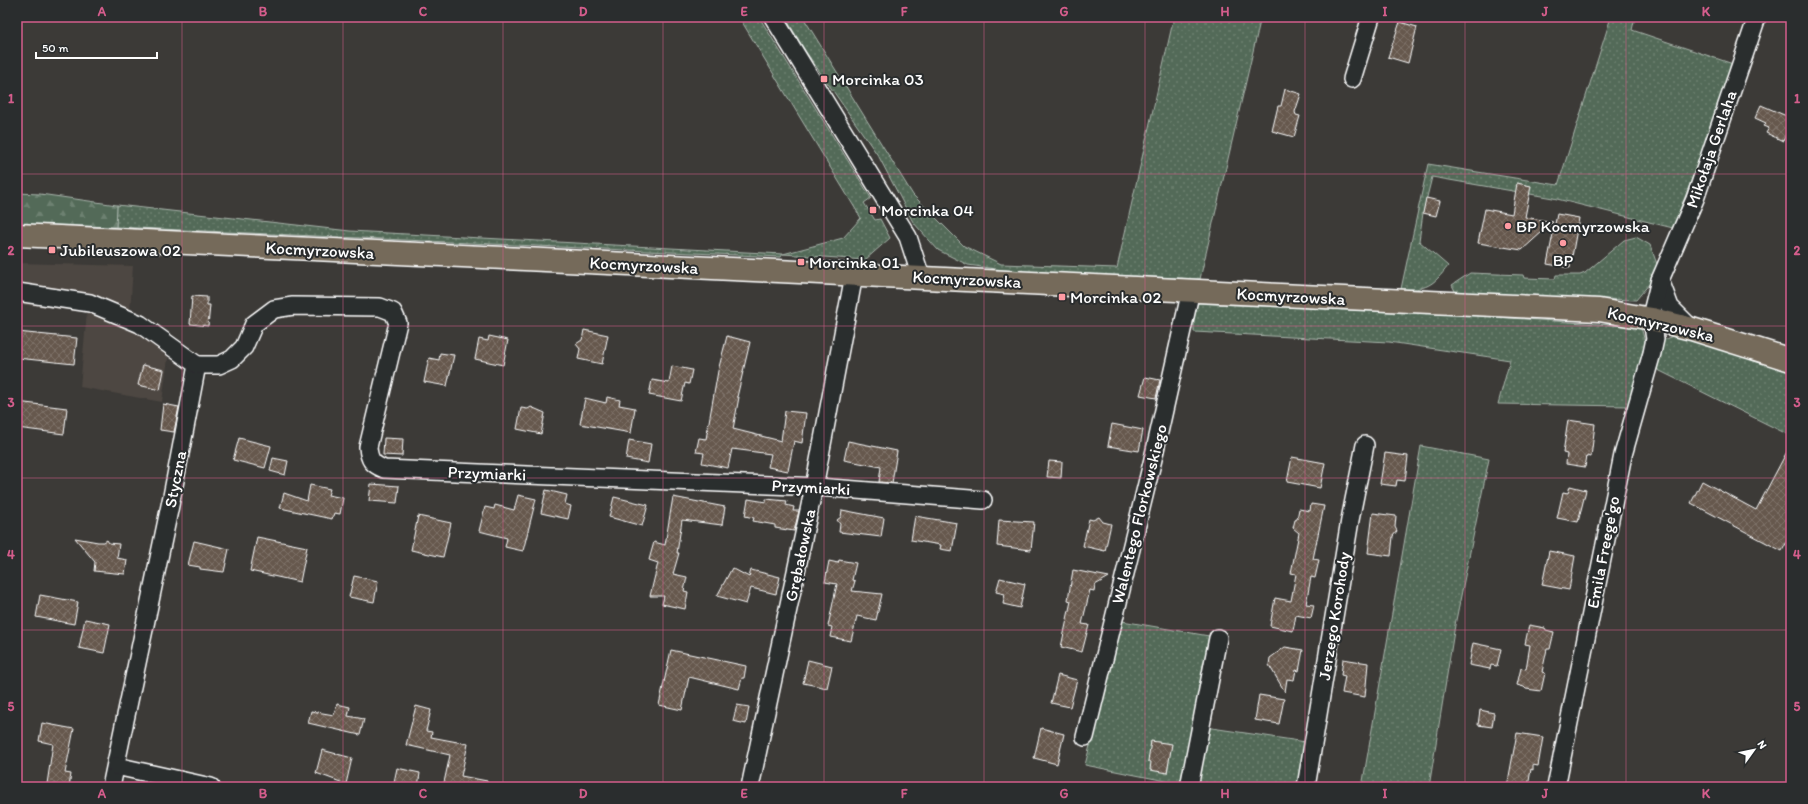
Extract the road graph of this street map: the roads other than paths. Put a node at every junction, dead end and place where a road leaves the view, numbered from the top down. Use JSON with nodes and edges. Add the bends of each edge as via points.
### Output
{"nodes":[{"id":1,"x":774,"y":17,"type":"edge"},
{"id":2,"x":1370,"y":17,"type":"edge"},
{"id":3,"x":1757,"y":17,"type":"edge"},
{"id":4,"x":1352,"y":79,"type":"dead end"},
{"id":5,"x":17,"y":235,"type":"edge"},
{"id":6,"x":854,"y":275,"type":"junction"},
{"id":7,"x":921,"y":277,"type":"junction"},
{"id":8,"x":1660,"y":280,"type":"junction"},
{"id":9,"x":1191,"y":290,"type":"junction"},
{"id":10,"x":17,"y":292,"type":"edge"},
{"id":11,"x":1652,"y":319,"type":"junction"},
{"id":12,"x":1692,"y":329,"type":"junction"},
{"id":13,"x":1791,"y":360,"type":"edge"},
{"id":14,"x":197,"y":365,"type":"junction"},
{"id":15,"x":1365,"y":445,"type":"dead end"},
{"id":16,"x":814,"y":487,"type":"junction"},
{"id":17,"x":983,"y":500,"type":"dead end"},
{"id":18,"x":1218,"y":638,"type":"dead end"},
{"id":19,"x":1085,"y":737,"type":"dead end"},
{"id":20,"x":116,"y":766,"type":"junction"},
{"id":21,"x":111,"y":787,"type":"edge"},
{"id":22,"x":211,"y":787,"type":"edge"},
{"id":23,"x":750,"y":787,"type":"edge"},
{"id":24,"x":1189,"y":787,"type":"edge"},
{"id":25,"x":1306,"y":787,"type":"edge"},
{"id":26,"x":1556,"y":787,"type":"edge"}],
"edges":[{"from":1,"to":7,"type":"street","via":[[908,237]]},
{"from":2,"to":4,"type":"street"},
{"from":3,"to":8,"type":"street","name":"Mikołaja Gerlaha","via":[[1695,199]]},
{"from":5,"to":6,"type":"main road","name":"Kocmyrzowska"},
{"from":6,"to":7,"type":"main road","name":"Kocmyrzowska"},
{"from":6,"to":16,"type":"street","name":"Grębałowska"},
{"from":7,"to":9,"type":"main road","name":"Kocmyrzowska"},
{"from":8,"to":11,"type":"street","name":"Mikołaja Gerlaha"},
{"from":8,"to":12,"type":"street","via":[[1670,307]]},
{"from":9,"to":11,"type":"main road","name":"Kocmyrzowska","via":[[1599,310]]},
{"from":9,"to":19,"type":"street","name":"Walentego Florkowskiego","via":[[1153,459]]},
{"from":10,"to":14,"type":"street","via":[[90,303],[140,324]]},
{"from":11,"to":12,"type":"main road","name":"Kocmyrzowska"},
{"from":11,"to":26,"type":"street","name":"Emila Freege'go","via":[[1655,339],[1623,455]]},
{"from":12,"to":13,"type":"main road","name":"Kocmyrzowska"},
{"from":14,"to":16,"type":"street","name":"Przymiarki","via":[[219,364],[232,359],[244,347],[254,324],[274,309],[293,306],[380,307],[393,312],[398,323],[368,447],[369,458],[375,465],[384,469]]},
{"from":14,"to":20,"type":"street","name":"Styczna"},
{"from":15,"to":25,"type":"street","name":"Jerzego Korohody"},
{"from":16,"to":17,"type":"street","name":"Przymiarki"},
{"from":16,"to":23,"type":"street","name":"Grębałowska"},
{"from":18,"to":24,"type":"street"},
{"from":20,"to":21,"type":"street","name":"Styczna"},
{"from":20,"to":22,"type":"street"}]}
